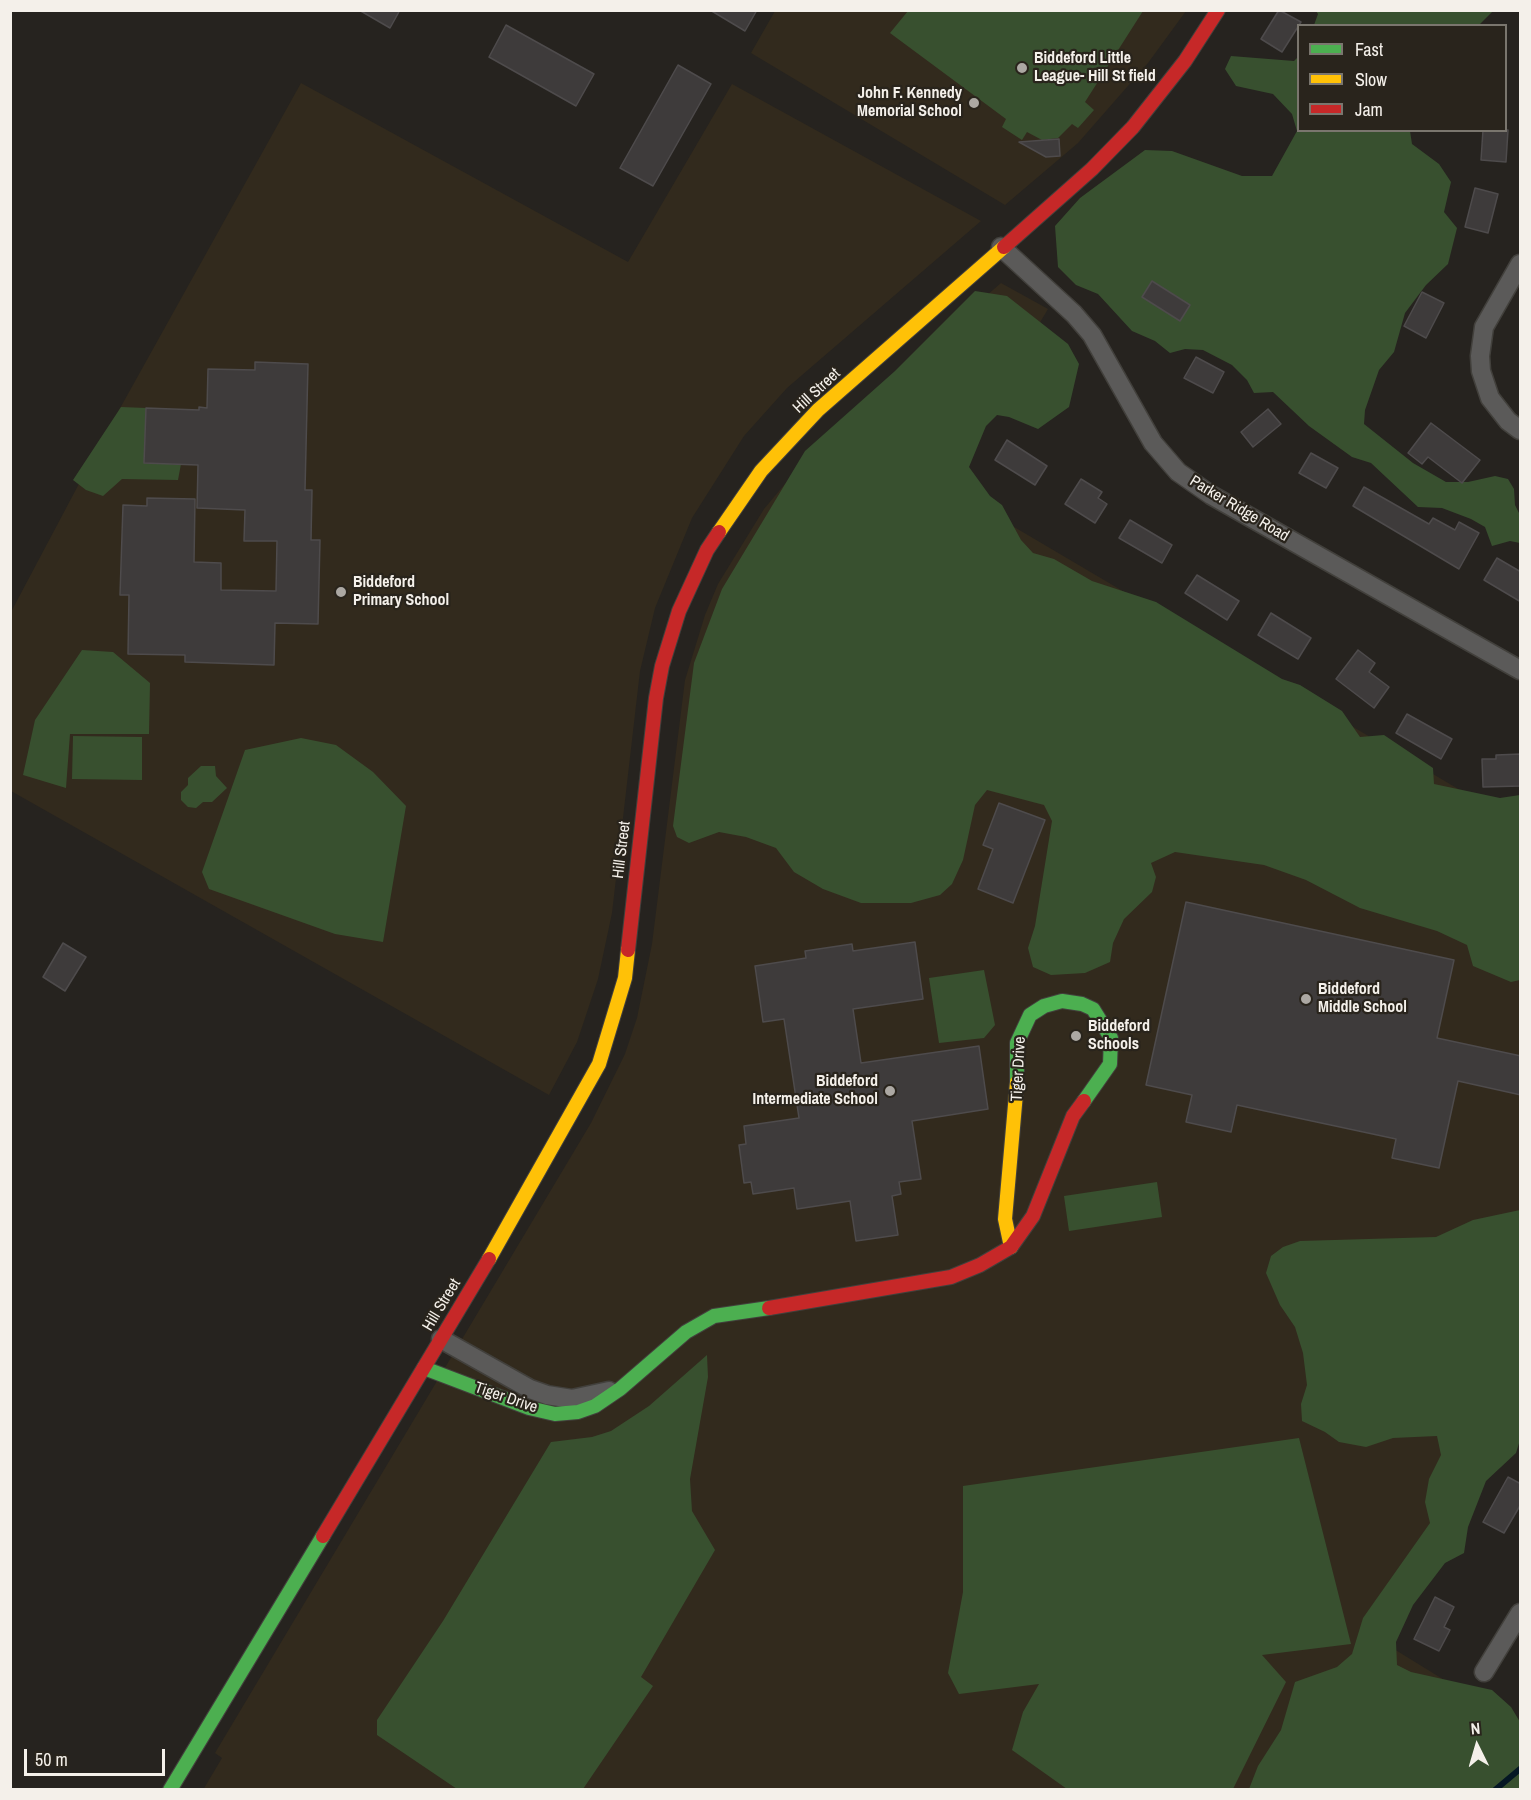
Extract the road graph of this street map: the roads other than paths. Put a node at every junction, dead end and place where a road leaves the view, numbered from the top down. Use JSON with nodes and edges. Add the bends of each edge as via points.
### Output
{"nodes":[{"id":1,"x":1218,"y":10,"type":"edge"},
{"id":2,"x":1001,"y":247,"type":"junction"},
{"id":3,"x":1521,"y":264,"type":"edge"},
{"id":4,"x":1521,"y":430,"type":"edge"},
{"id":5,"x":1521,"y":670,"type":"edge"},
{"id":6,"x":1011,"y":1247,"type":"junction"},
{"id":7,"x":441,"y":1339,"type":"junction"},
{"id":8,"x":424,"y":1368,"type":"junction"},
{"id":9,"x":620,"y":1389,"type":"junction"},
{"id":10,"x":1521,"y":1613,"type":"edge"},
{"id":11,"x":1484,"y":1672,"type":"dead end"},
{"id":12,"x":170,"y":1790,"type":"edge"}],
"edges":[{"from":1,"to":2,"type":"street","name":"Hill Street","via":[[1185,61],[1133,127],[1092,169]]},
{"from":2,"to":5,"type":"street","name":"Parker Ridge Road","via":[[1092,335],[1153,443],[1178,472],[1211,495]]},
{"from":2,"to":7,"type":"street","name":"Hill Street","via":[[818,410],[783,447],[742,496],[696,571],[669,641],[656,698],[625,978],[609,1036],[580,1103]]},
{"from":3,"to":4,"type":"street","via":[[1490,313],[1480,356],[1490,398],[1508,421]]},
{"from":6,"to":6,"type":"street","name":"Tiger Drive","via":[[1033,1216],[1073,1116],[1110,1064],[1111,1038],[1106,1026],[1093,1009],[1082,1004],[1062,1001],[1044,1006],[1030,1015],[1017,1042],[1016,1109],[1005,1220]]},
{"from":6,"to":9,"type":"street","name":"Tiger Drive","via":[[951,1278],[714,1316],[686,1332]]},
{"from":7,"to":8,"type":"street","name":"Hill Street"},
{"from":7,"to":9,"type":"street","name":"Tiger Drive","via":[[547,1395],[572,1399]]},
{"from":8,"to":9,"type":"street","name":"Tiger Drive","via":[[555,1414],[595,1406]]},
{"from":8,"to":12,"type":"street","name":"Hill Street"},
{"from":10,"to":11,"type":"street"}]}
